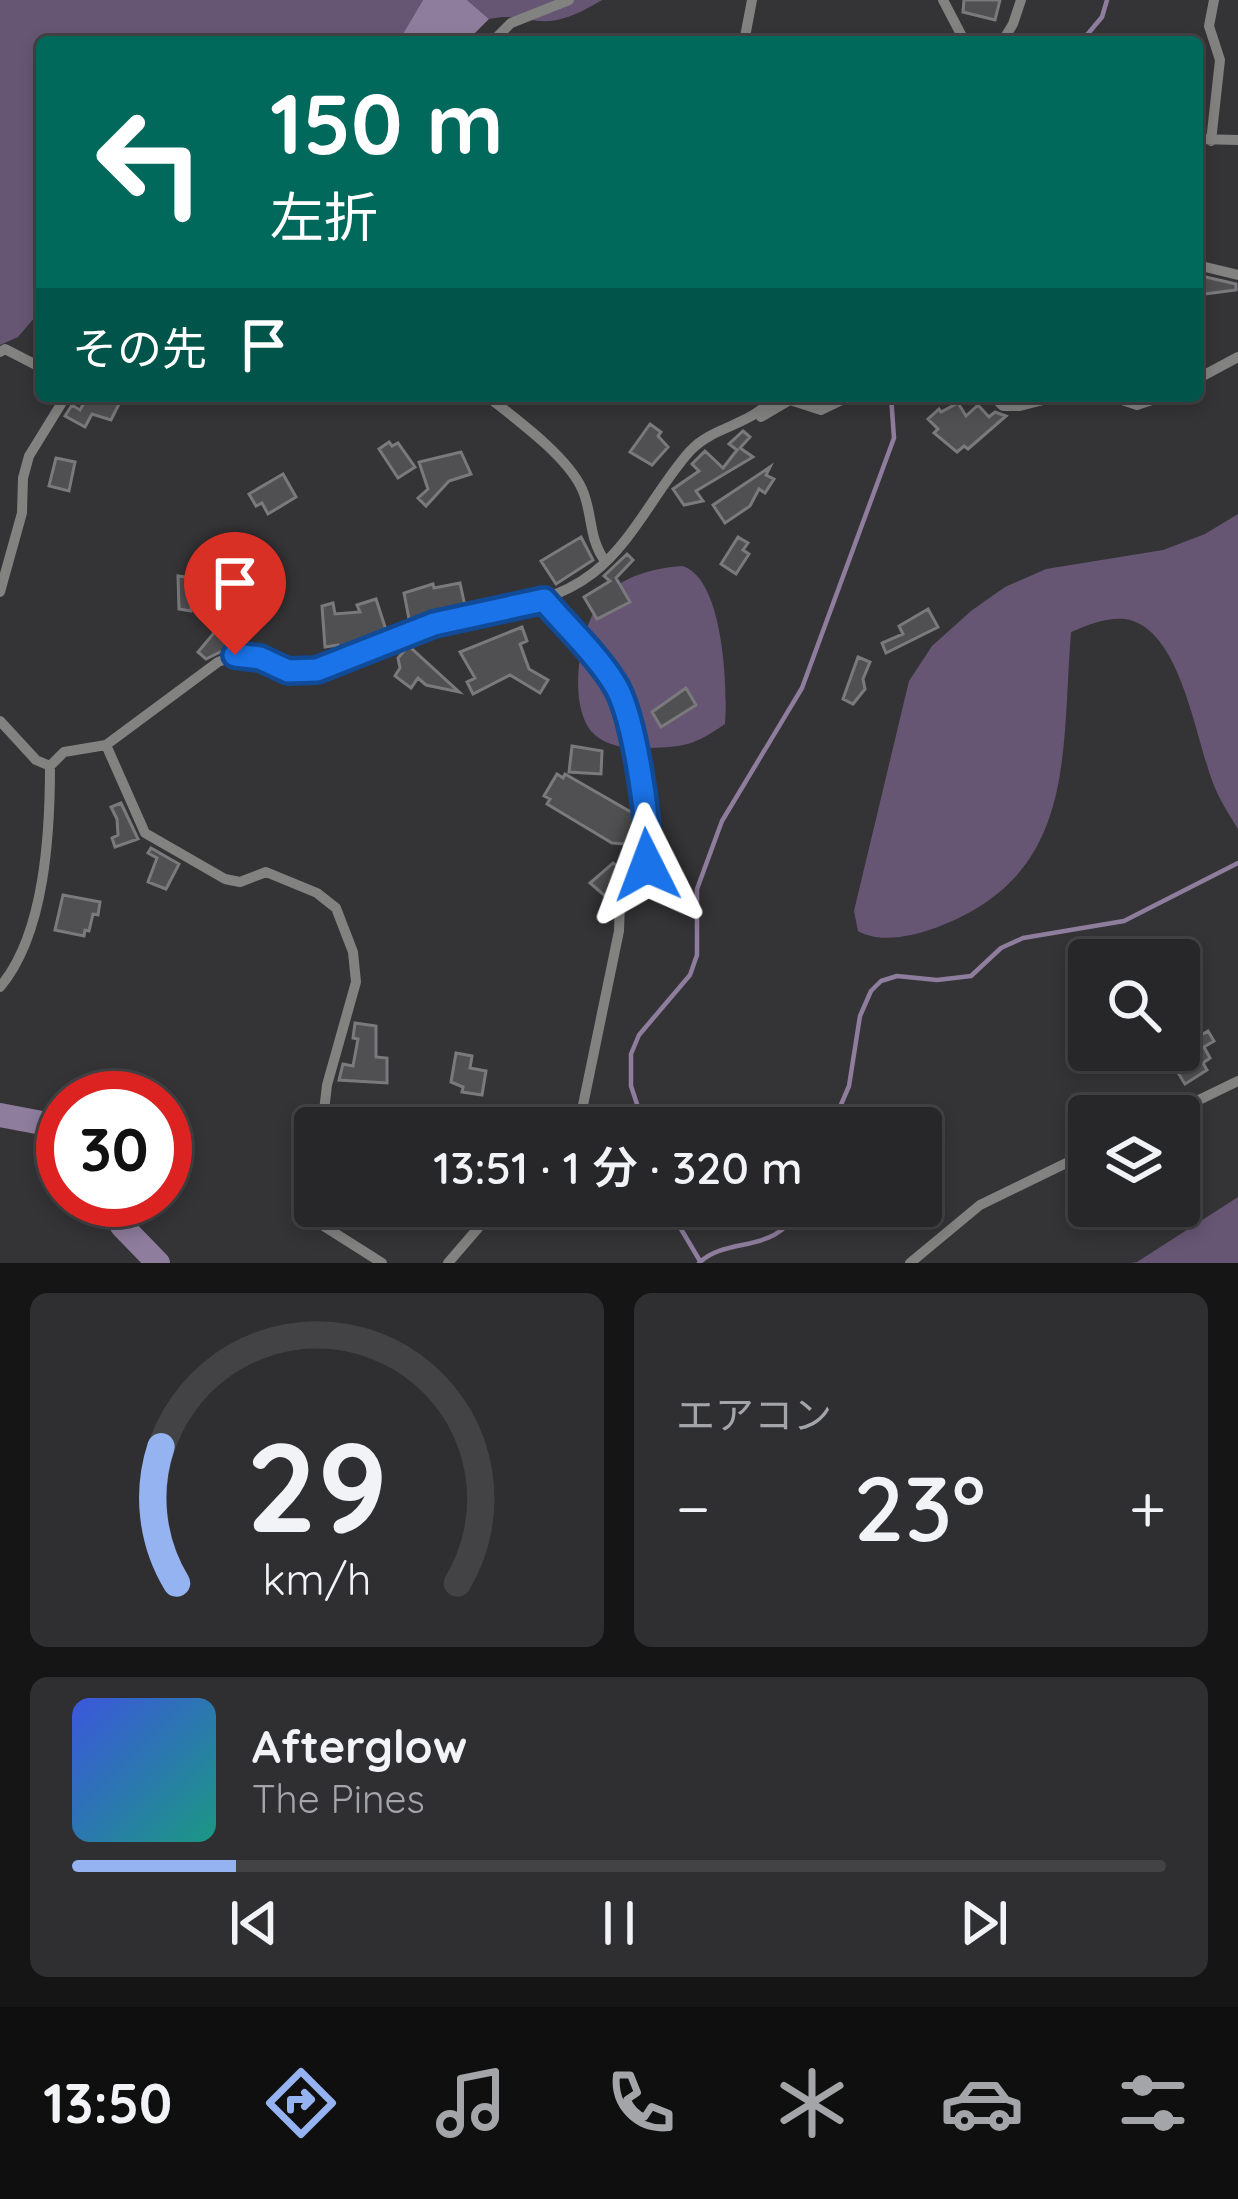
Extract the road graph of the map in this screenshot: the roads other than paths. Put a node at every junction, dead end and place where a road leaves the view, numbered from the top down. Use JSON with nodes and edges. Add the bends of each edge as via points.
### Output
{"nodes":[{"id":1,"x":569,"y":0,"type":"edge"},
{"id":2,"x":752,"y":0,"type":"edge"},
{"id":3,"x":944,"y":0,"type":"edge"},
{"id":4,"x":1021,"y":0,"type":"edge"},
{"id":5,"x":1214,"y":0,"type":"edge"},
{"id":6,"x":498,"y":36,"type":"edge"},
{"id":7,"x":745,"y":36,"type":"edge"},
{"id":8,"x":962,"y":36,"type":"edge"},
{"id":9,"x":1006,"y":36,"type":"edge"},
{"id":10,"x":1204,"y":140,"type":"edge"},
{"id":11,"x":1238,"y":140,"type":"edge"},
{"id":12,"x":1203,"y":267,"type":"edge"},
{"id":13,"x":1238,"y":275,"type":"edge"},
{"id":14,"x":0,"y":352,"type":"edge"},
{"id":15,"x":1238,"y":357,"type":"edge"},
{"id":16,"x":36,"y":365,"type":"edge"},
{"id":17,"x":1203,"y":376,"type":"edge"},
{"id":18,"x":62,"y":402,"type":"edge"},
{"id":19,"x":494,"y":402,"type":"edge"},
{"id":20,"x":769,"y":402,"type":"edge"},
{"id":21,"x":787,"y":402,"type":"edge"},
{"id":22,"x":796,"y":402,"type":"edge"},
{"id":23,"x":838,"y":402,"type":"edge"},
{"id":24,"x":999,"y":402,"type":"edge"},
{"id":25,"x":1036,"y":402,"type":"edge"},
{"id":26,"x":757,"y":415,"type":"junction"},
{"id":27,"x":605,"y":561,"type":"junction"},
{"id":28,"x":0,"y":592,"type":"edge"},
{"id":29,"x":544,"y":600,"type":"junction"},
{"id":30,"x":0,"y":721,"type":"edge"},
{"id":31,"x":106,"y":745,"type":"junction"},
{"id":32,"x":50,"y":766,"type":"junction"},
{"id":33,"x":0,"y":987,"type":"edge"},
{"id":34,"x":1238,"y":1081,"type":"edge"},
{"id":35,"x":1200,"y":1099,"type":"edge"},
{"id":36,"x":324,"y":1107,"type":"edge"},
{"id":37,"x":583,"y":1107,"type":"edge"},
{"id":38,"x":1068,"y":1162,"type":"edge"},
{"id":39,"x":327,"y":1227,"type":"edge"},
{"id":40,"x":476,"y":1227,"type":"edge"},
{"id":41,"x":382,"y":1263,"type":"edge"},
{"id":42,"x":448,"y":1263,"type":"edge"},
{"id":43,"x":910,"y":1263,"type":"edge"}],
"edges":[{"from":1,"to":6,"type":"street"},
{"from":2,"to":7,"type":"street"},
{"from":3,"to":8,"type":"street"},
{"from":4,"to":9,"type":"street"},
{"from":5,"to":10,"type":"street","via":[[1209,26],[1220,60]]},
{"from":10,"to":11,"type":"street"},
{"from":12,"to":13,"type":"street"},
{"from":14,"to":16,"type":"street"},
{"from":15,"to":17,"type":"street"},
{"from":18,"to":28,"type":"street","via":[[29,456]]},
{"from":19,"to":27,"type":"street","via":[[577,480]]},
{"from":20,"to":26,"type":"street"},
{"from":21,"to":26,"type":"street"},
{"from":22,"to":23,"type":"street","via":[[821,410]]},
{"from":24,"to":25,"type":"street"},
{"from":26,"to":27,"type":"street","via":[[689,452]]},
{"from":27,"to":29,"type":"street"},
{"from":29,"to":31,"type":"street","via":[[434,624],[317,670],[288,671],[235,655]]},
{"from":29,"to":37,"type":"street","via":[[617,688],[650,838],[647,865],[620,901]]},
{"from":30,"to":32,"type":"street"},
{"from":31,"to":32,"type":"street","via":[[64,752]]},
{"from":31,"to":36,"type":"street","via":[[145,832],[225,879],[266,872],[308,889],[342,916],[356,982]]},
{"from":32,"to":33,"type":"street","via":[[50,841],[22,958]]},
{"from":34,"to":35,"type":"street"},
{"from":38,"to":43,"type":"street","via":[[980,1205]]},
{"from":39,"to":41,"type":"street"},
{"from":40,"to":42,"type":"street"}]}
